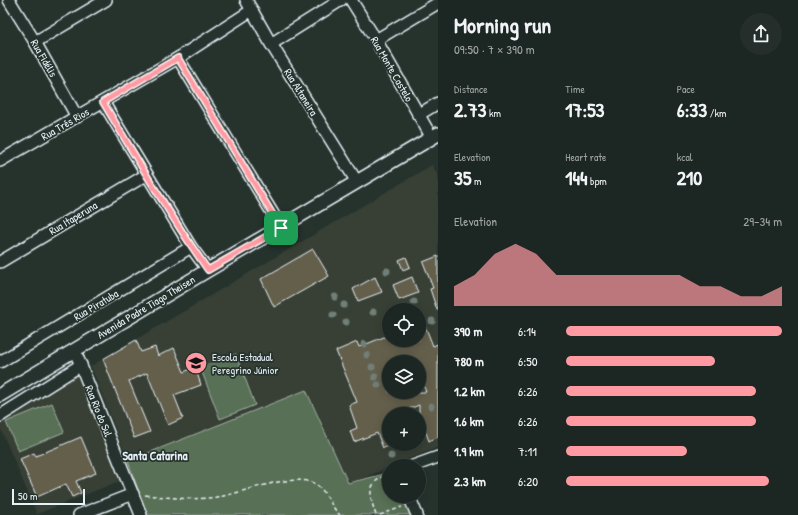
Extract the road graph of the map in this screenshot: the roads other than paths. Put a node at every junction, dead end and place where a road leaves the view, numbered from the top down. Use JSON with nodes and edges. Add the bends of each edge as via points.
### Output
{"nodes":[{"id":1,"x":9,"y":0,"type":"edge"},
{"id":2,"x":106,"y":0,"type":"edge"},
{"id":3,"x":246,"y":0,"type":"edge"},
{"id":4,"x":341,"y":0,"type":"edge"},
{"id":5,"x":351,"y":0,"type":"edge"},
{"id":6,"x":438,"y":3,"type":"edge"},
{"id":7,"x":252,"y":10,"type":"junction"},
{"id":8,"x":376,"y":40,"type":"junction"},
{"id":9,"x":35,"y":42,"type":"junction"},
{"id":10,"x":271,"y":44,"type":"junction"},
{"id":11,"x":178,"y":58,"type":"junction"},
{"id":12,"x":103,"y":102,"type":"junction"},
{"id":13,"x":438,"y":103,"type":"edge"},
{"id":14,"x":418,"y":115,"type":"junction"},
{"id":15,"x":77,"y":117,"type":"junction"},
{"id":16,"x":435,"y":136,"type":"edge"},
{"id":17,"x":1,"y":159,"type":"edge"},
{"id":18,"x":146,"y":175,"type":"junction"},
{"id":19,"x":357,"y":182,"type":"junction"},
{"id":20,"x":281,"y":228,"type":"junction"},
{"id":21,"x":191,"y":247,"type":"junction"},
{"id":22,"x":0,"y":262,"type":"edge"},
{"id":23,"x":208,"y":270,"type":"junction"},
{"id":24,"x":75,"y":351,"type":"junction"},
{"id":25,"x":0,"y":362,"type":"edge"},
{"id":26,"x":81,"y":365,"type":"junction"},
{"id":27,"x":0,"y":396,"type":"edge"},
{"id":28,"x":0,"y":416,"type":"edge"},
{"id":29,"x":438,"y":457,"type":"edge"},
{"id":30,"x":426,"y":461,"type":"edge"},
{"id":31,"x":133,"y":494,"type":"junction"},
{"id":32,"x":412,"y":503,"type":"edge"},
{"id":33,"x":79,"y":515,"type":"edge"},
{"id":34,"x":141,"y":515,"type":"edge"},
{"id":35,"x":416,"y":515,"type":"edge"}],
"edges":[{"from":1,"to":9,"type":"street","name":"Rua Fidélis"},
{"from":2,"to":9,"type":"street"},
{"from":3,"to":7,"type":"street","name":"Rua Altaneira"},
{"from":4,"to":10,"type":"street"},
{"from":5,"to":8,"type":"street","name":"Rua Monte Castelo"},
{"from":6,"to":8,"type":"street"},
{"from":7,"to":10,"type":"street","name":"Rua Altaneira"},
{"from":7,"to":11,"type":"street","name":"Rua Três Rios"},
{"from":8,"to":14,"type":"street","name":"Rua Monte Castelo"},
{"from":9,"to":15,"type":"street","name":"Rua Fidélis"},
{"from":10,"to":19,"type":"street","name":"Rua Altaneira"},
{"from":11,"to":12,"type":"street","name":"Rua Três Rios"},
{"from":11,"to":20,"type":"street"},
{"from":12,"to":15,"type":"street","name":"Rua Três Rios"},
{"from":12,"to":18,"type":"street"},
{"from":13,"to":14,"type":"street"},
{"from":14,"to":16,"type":"street","name":"Rua Monte Castelo"},
{"from":15,"to":17,"type":"street","name":"Rua Três Rios"},
{"from":16,"to":19,"type":"street","name":"Avenida Padre Tiago Theisen"},
{"from":18,"to":21,"type":"street"},
{"from":18,"to":22,"type":"street","name":"Rua Itaperuna"},
{"from":19,"to":20,"type":"street","name":"Avenida Padre Tiago Theisen"},
{"from":20,"to":23,"type":"street","name":"Avenida Padre Tiago Theisen"},
{"from":21,"to":23,"type":"street"},
{"from":21,"to":25,"type":"street","name":"Rua Piratuba"},
{"from":23,"to":24,"type":"street","name":"Avenida Padre Tiago Theisen"},
{"from":24,"to":26,"type":"street","name":"Rua Rio do Sul"},
{"from":24,"to":27,"type":"street","name":"Avenida Padre Tiago Theisen"},
{"from":26,"to":28,"type":"street"},
{"from":26,"to":31,"type":"street","name":"Rua Rio do Sul"},
{"from":29,"to":30,"type":"street"},
{"from":31,"to":33,"type":"street"},
{"from":31,"to":34,"type":"street","name":"Rua Rio do Sul"},
{"from":32,"to":35,"type":"street"}]}
